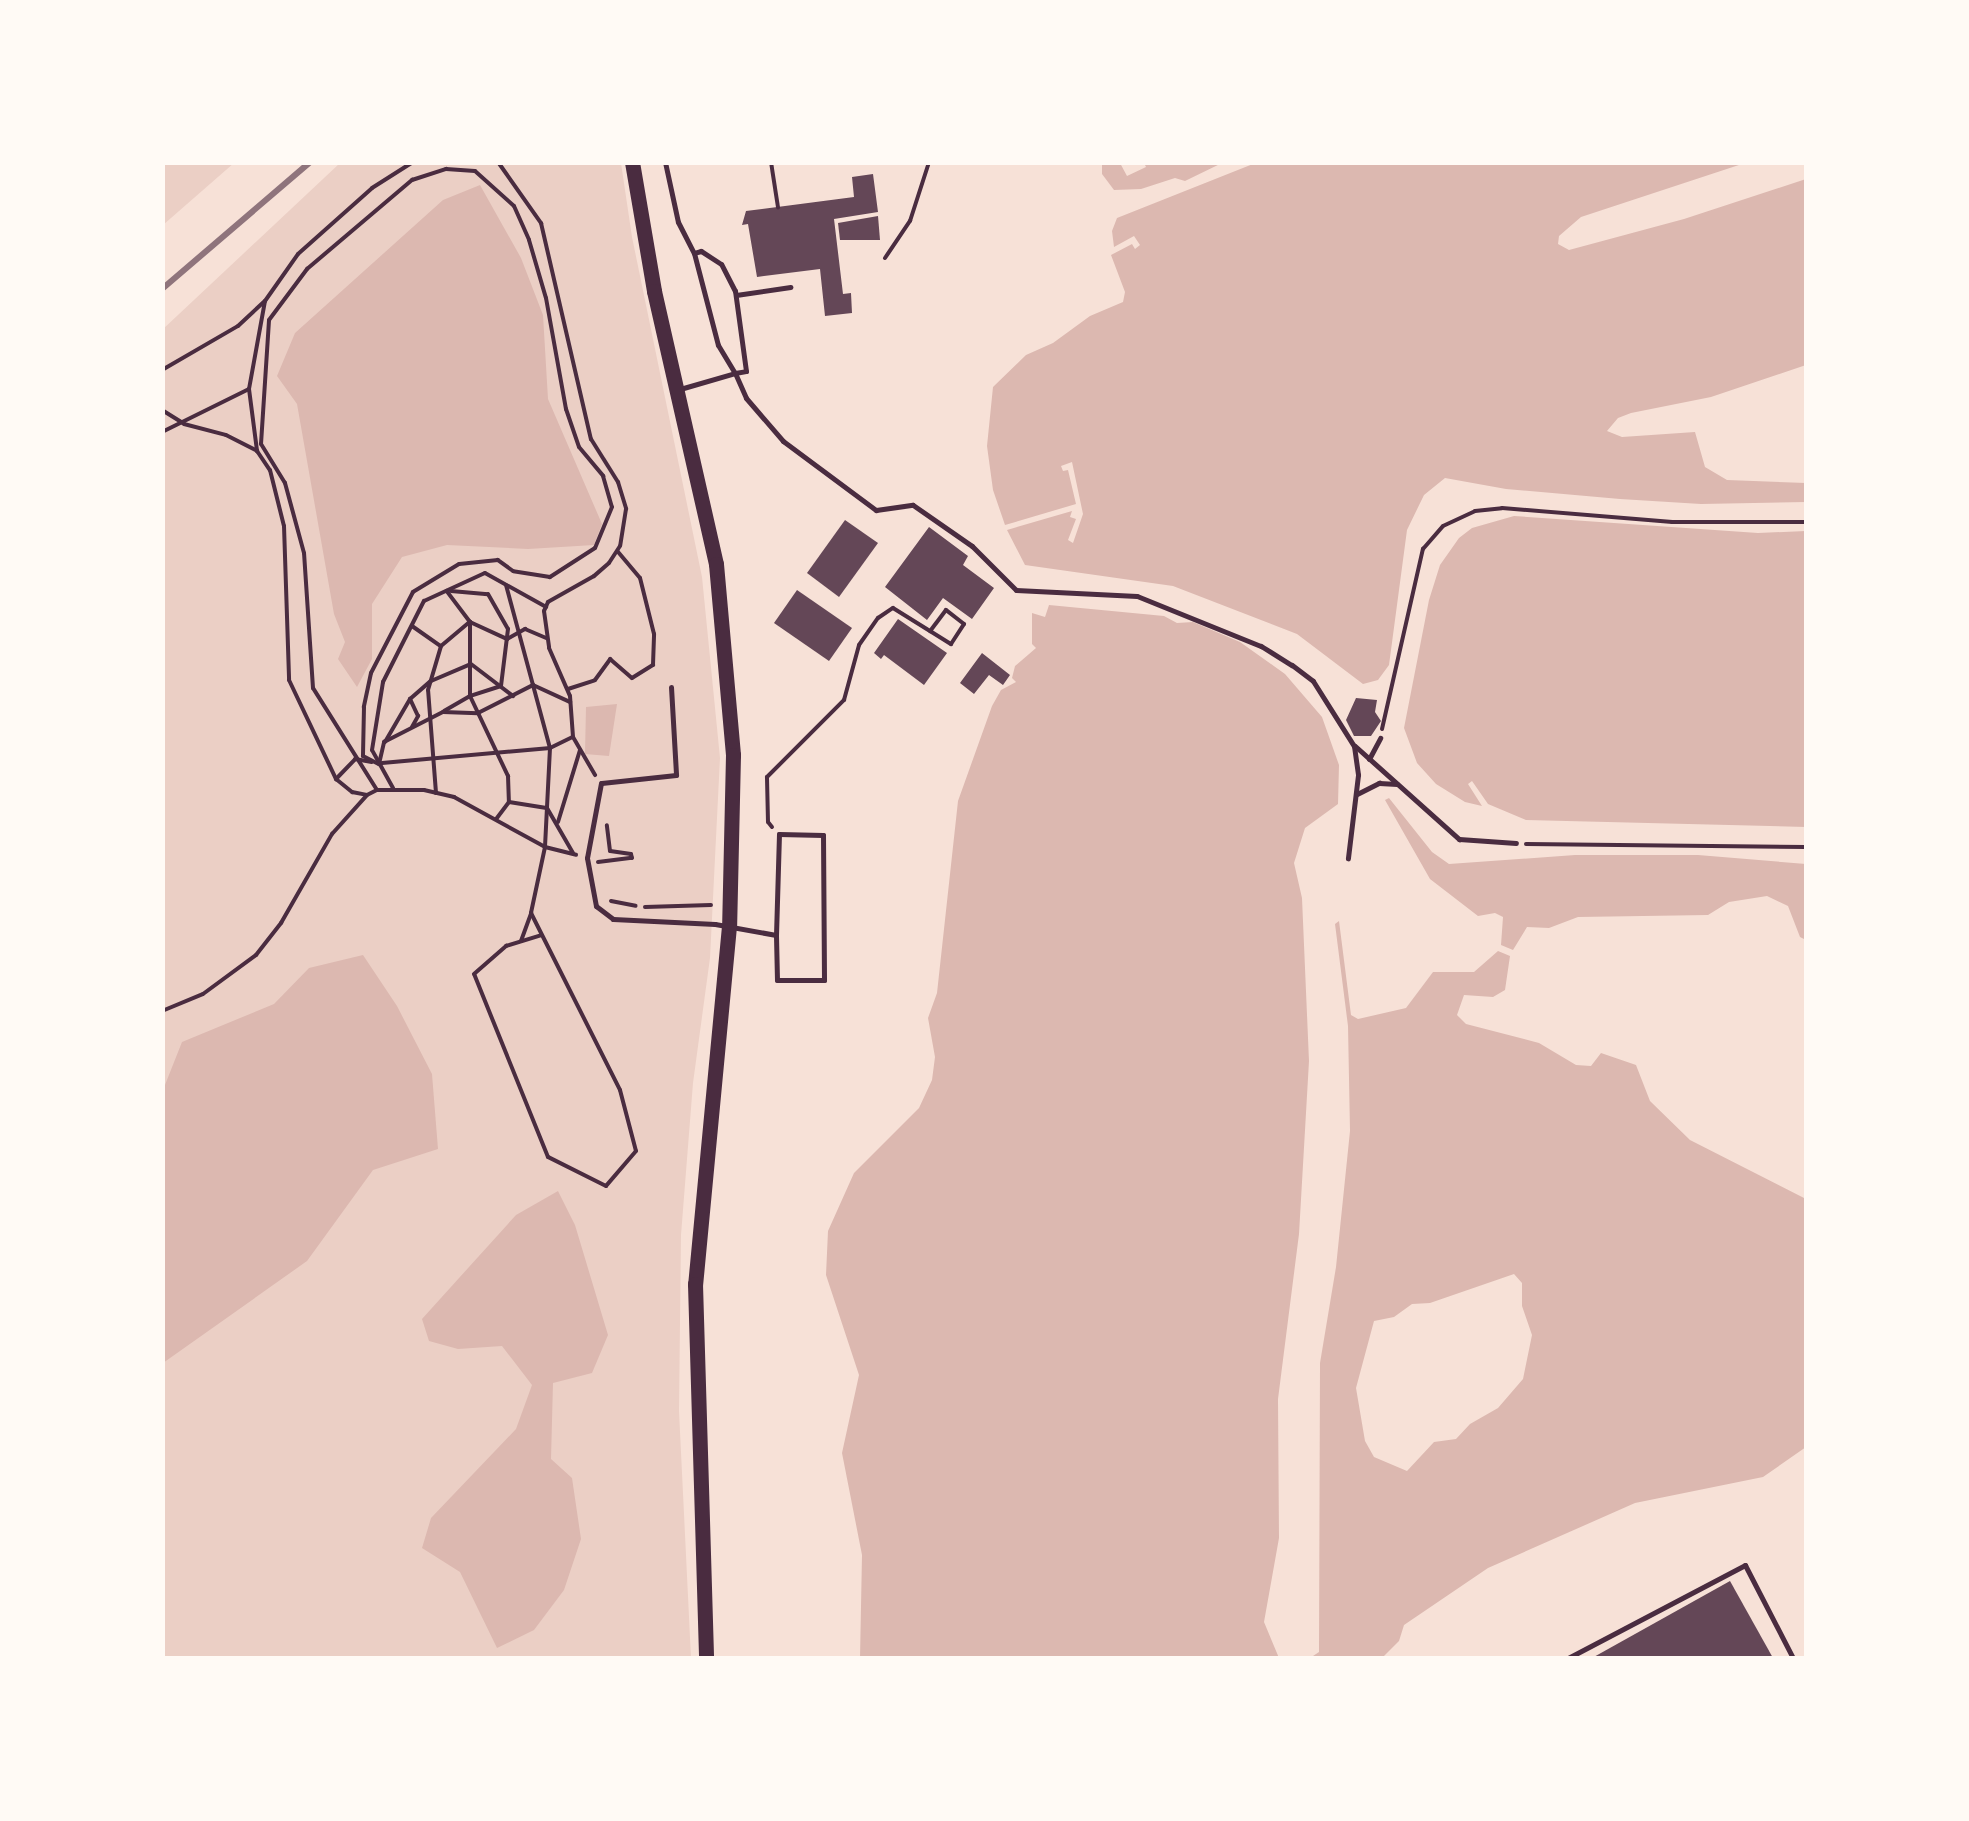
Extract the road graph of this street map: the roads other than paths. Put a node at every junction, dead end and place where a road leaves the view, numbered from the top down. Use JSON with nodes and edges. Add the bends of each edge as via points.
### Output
{"nodes":[{"id":1,"x":632,"y":162,"type":"edge"},
{"id":2,"x":664,"y":162,"type":"edge"},
{"id":3,"x":694,"y":253,"type":"junction"},
{"id":4,"x":790,"y":286,"type":"dead end"},
{"id":5,"x":736,"y":295,"type":"junction"},
{"id":6,"x":735,"y":373,"type":"junction"},
{"id":7,"x":677,"y":389,"type":"junction"},
{"id":8,"x":671,"y":687,"type":"dead end"},
{"id":9,"x":1380,"y":738,"type":"road end"},
{"id":10,"x":1354,"y":746,"type":"junction"},
{"id":11,"x":1369,"y":759,"type":"junction"},
{"id":12,"x":1398,"y":784,"type":"junction"},
{"id":13,"x":1355,"y":796,"type":"junction"},
{"id":14,"x":1516,"y":844,"type":"road end"},
{"id":15,"x":1348,"y":858,"type":"dead end"},
{"id":16,"x":729,"y":926,"type":"junction"},
{"id":17,"x":776,"y":934,"type":"junction"},
{"id":18,"x":706,"y":1658,"type":"edge"},
{"id":19,"x":1568,"y":1658,"type":"edge"},
{"id":20,"x":1794,"y":1658,"type":"edge"}],
"edges":[{"from":1,"to":7,"type":"main road"},
{"from":2,"to":3,"type":"lane","via":[[678,222]]},
{"from":3,"to":5,"type":"lane","via":[[720,264]]},
{"from":3,"to":6,"type":"lane","via":[[718,345]]},
{"from":4,"to":5,"type":"lane"},
{"from":5,"to":6,"type":"lane","via":[[746,371]]},
{"from":6,"to":7,"type":"lane"},
{"from":6,"to":10,"type":"lane","via":[[746,398],[783,440],[876,510],[913,506],[972,546],[1016,590],[1137,596],[1262,646],[1313,681]]},
{"from":7,"to":16,"type":"main road","via":[[716,564],[733,756]]},
{"from":8,"to":16,"type":"lane","via":[[676,776],[601,783],[587,858],[596,906],[613,919]]},
{"from":9,"to":11,"type":"lane"},
{"from":10,"to":11,"type":"lane"},
{"from":10,"to":13,"type":"lane"},
{"from":11,"to":12,"type":"lane"},
{"from":12,"to":13,"type":"lane","via":[[1365,787]]},
{"from":12,"to":14,"type":"lane","via":[[1458,838]]},
{"from":13,"to":15,"type":"lane"},
{"from":16,"to":17,"type":"lane"},
{"from":16,"to":18,"type":"main road","via":[[695,1284]]},
{"from":17,"to":17,"type":"lane","via":[[777,980],[824,980],[823,835],[779,834]]},
{"from":19,"to":20,"type":"lane","via":[[1745,1566]]}]}
